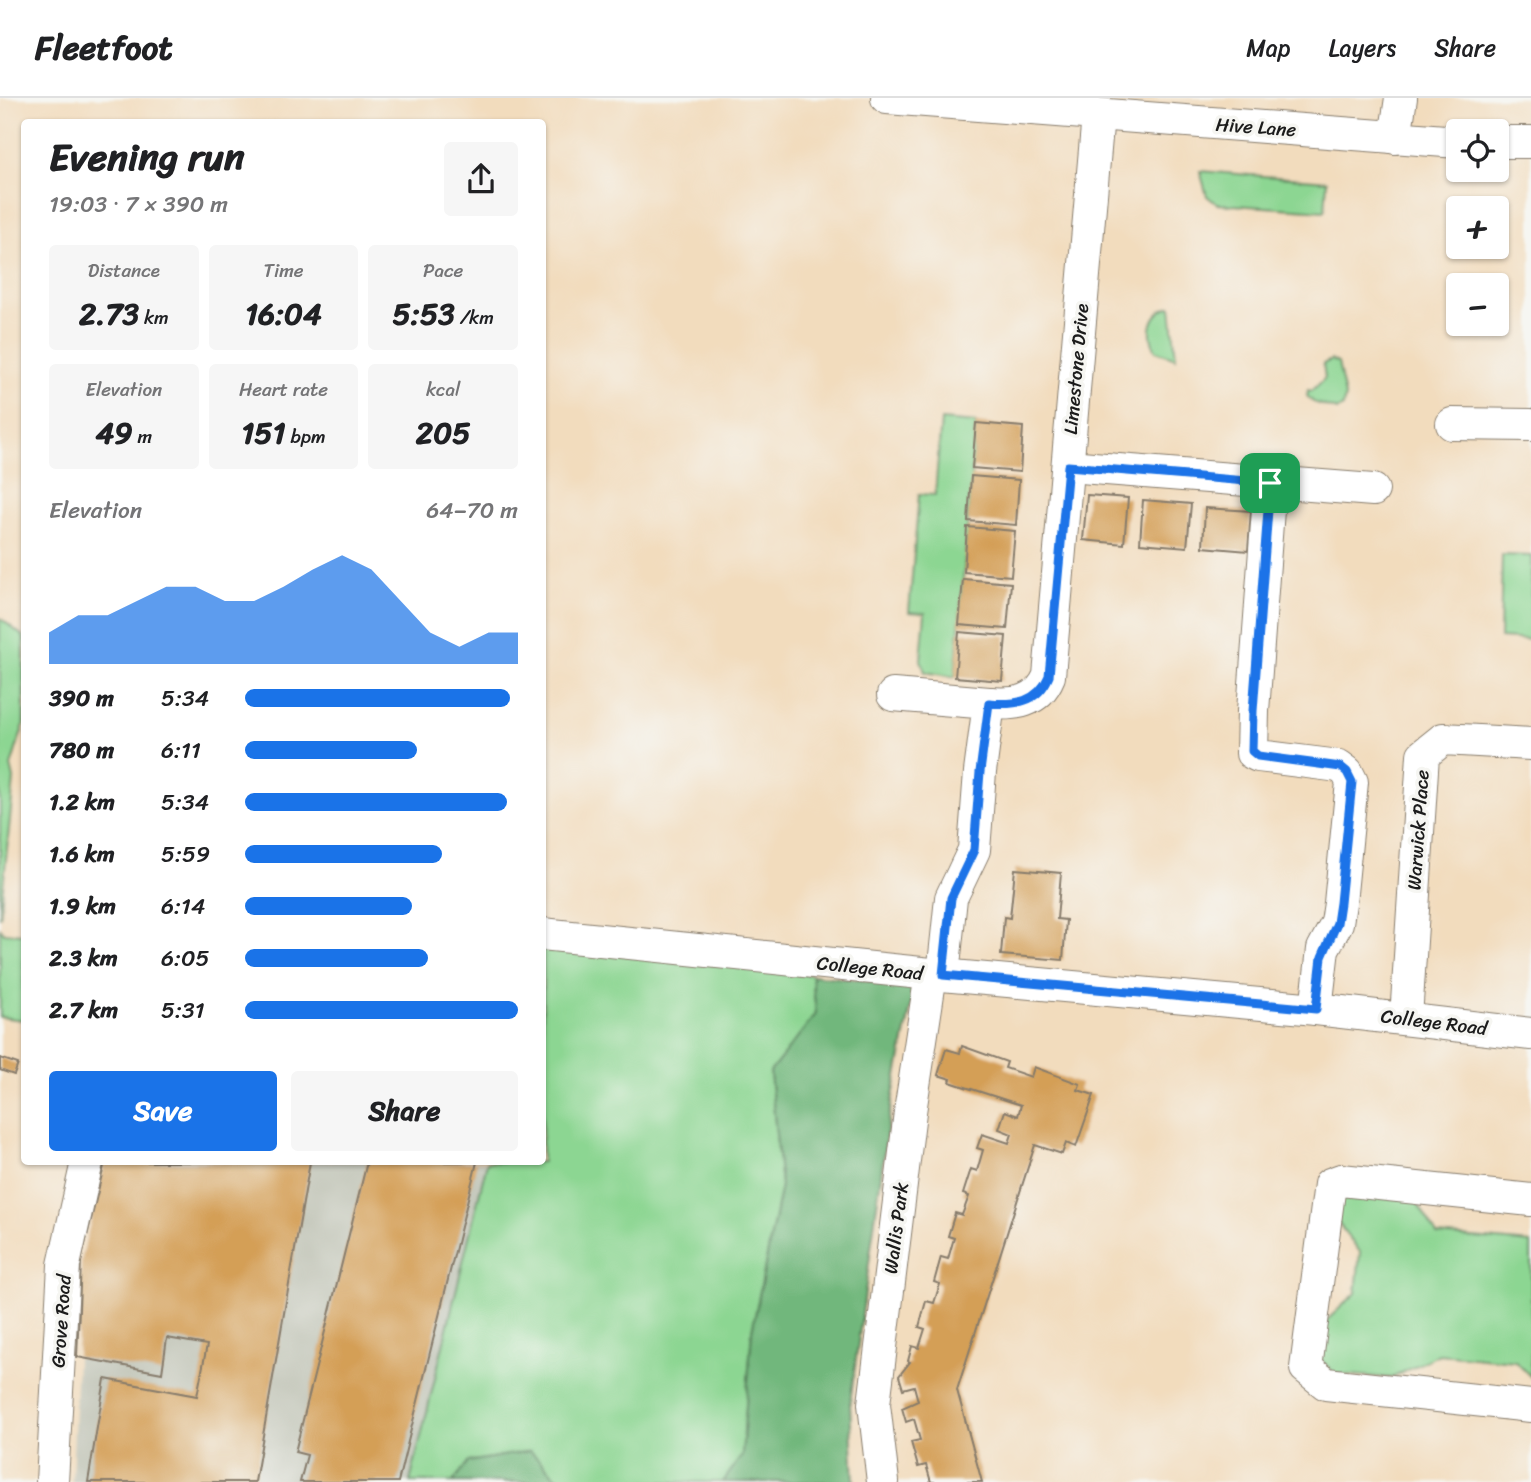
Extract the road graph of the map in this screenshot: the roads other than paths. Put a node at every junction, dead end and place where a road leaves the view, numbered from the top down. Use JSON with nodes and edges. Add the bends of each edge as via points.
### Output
{"nodes":[{"id":1,"x":887,"y":98,"type":"edge"},
{"id":2,"x":1401,"y":98,"type":"edge"},
{"id":3,"x":1098,"y":115,"type":"junction"},
{"id":4,"x":1395,"y":138,"type":"junction"},
{"id":5,"x":1446,"y":141,"type":"edge"},
{"id":6,"x":1509,"y":142,"type":"edge"},
{"id":7,"x":1531,"y":142,"type":"edge"},
{"id":8,"x":1452,"y":424,"type":"dead end"},
{"id":9,"x":1531,"y":425,"type":"edge"},
{"id":10,"x":1068,"y":466,"type":"junction"},
{"id":11,"x":1270,"y":483,"type":"junction"},
{"id":12,"x":1373,"y":490,"type":"dead end"},
{"id":13,"x":893,"y":695,"type":"dead end"},
{"id":14,"x":989,"y":703,"type":"junction"},
{"id":15,"x":1531,"y":744,"type":"edge"},
{"id":16,"x":546,"y":934,"type":"edge"},
{"id":17,"x":937,"y":975,"type":"junction"},
{"id":18,"x":1316,"y":1009,"type":"junction"},
{"id":19,"x":1406,"y":1018,"type":"junction"},
{"id":20,"x":1531,"y":1034,"type":"edge"},
{"id":21,"x":86,"y":1165,"type":"edge"},
{"id":22,"x":1531,"y":1200,"type":"edge"},
{"id":23,"x":1531,"y":1406,"type":"edge"},
{"id":24,"x":52,"y":1482,"type":"edge"},
{"id":25,"x":883,"y":1482,"type":"edge"}],
"edges":[{"from":1,"to":3,"type":"street","name":"Hive Lane"},
{"from":2,"to":4,"type":"street"},
{"from":3,"to":4,"type":"street","name":"Hive Lane"},
{"from":3,"to":10,"type":"street","name":"Limestone Drive"},
{"from":4,"to":5,"type":"street","name":"Hive Lane"},
{"from":6,"to":7,"type":"street"},
{"from":8,"to":9,"type":"street"},
{"from":10,"to":11,"type":"street"},
{"from":10,"to":14,"type":"street","name":"Limestone Drive","via":[[1049,676],[1043,690],[1028,700]]},
{"from":11,"to":12,"type":"street"},
{"from":11,"to":18,"type":"street","via":[[1252,751],[1258,756],[1341,767],[1352,782],[1337,923],[1322,957]]},
{"from":13,"to":14,"type":"street","name":"Limestone Drive"},
{"from":14,"to":17,"type":"street","name":"Wallis Park","via":[[974,850],[951,898]]},
{"from":15,"to":19,"type":"street","name":"Warwick Place","via":[[1443,739],[1423,755]]},
{"from":16,"to":17,"type":"street","name":"College Road"},
{"from":17,"to":18,"type":"street","name":"College Road"},
{"from":17,"to":25,"type":"street","name":"Wallis Park","via":[[910,1112],[874,1404]]},
{"from":18,"to":19,"type":"street","name":"College Road"},
{"from":19,"to":20,"type":"street","name":"College Road"},
{"from":21,"to":24,"type":"street","name":"Grove Road","via":[[64,1265]]},
{"from":22,"to":23,"type":"street","via":[[1341,1180],[1330,1184],[1306,1368],[1326,1384]]}]}
